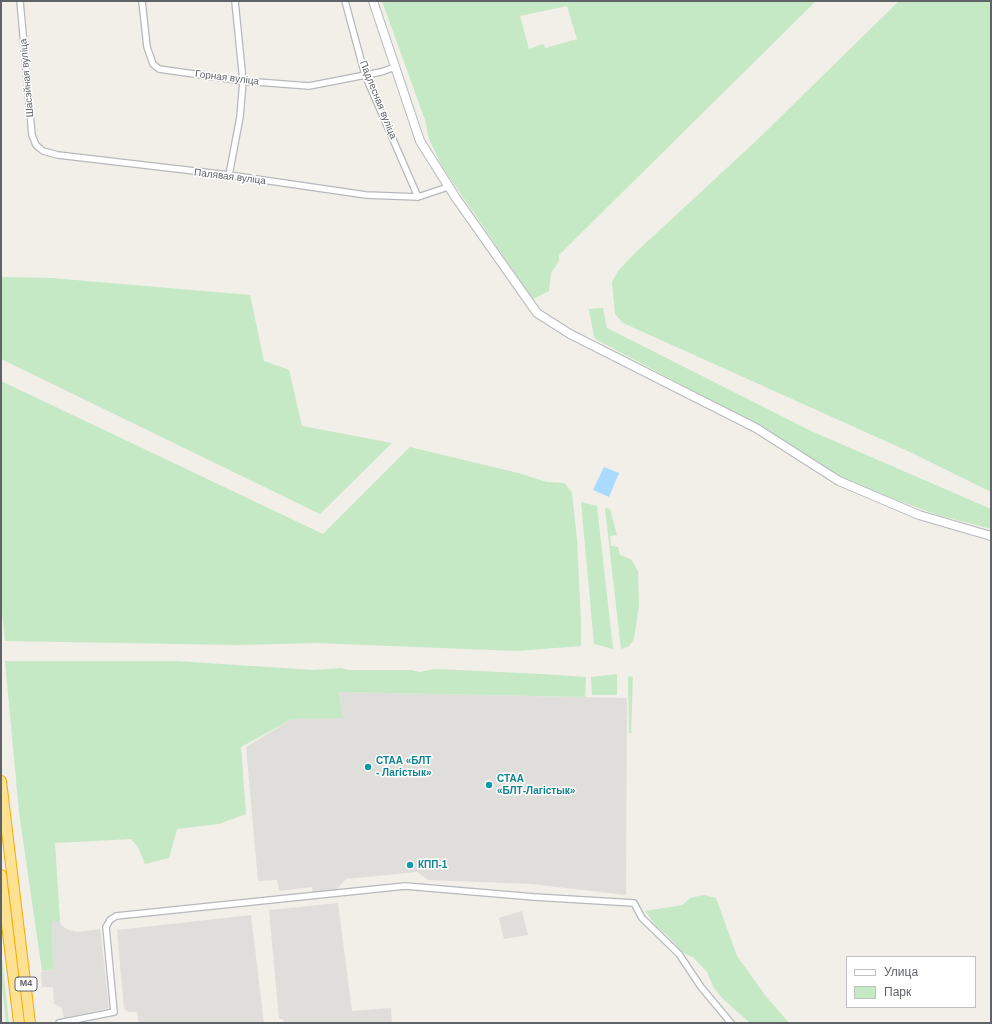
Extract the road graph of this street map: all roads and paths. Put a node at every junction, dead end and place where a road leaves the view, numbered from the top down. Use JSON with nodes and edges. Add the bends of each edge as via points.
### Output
{"nodes":[{"id":1,"x":20,"y":1,"type":"edge"},
{"id":2,"x":142,"y":1,"type":"edge"},
{"id":3,"x":235,"y":1,"type":"edge"},
{"id":4,"x":345,"y":1,"type":"edge"},
{"id":5,"x":373,"y":1,"type":"edge"},
{"id":6,"x":395,"y":67,"type":"junction"},
{"id":7,"x":365,"y":74,"type":"junction"},
{"id":8,"x":243,"y":81,"type":"junction"},
{"id":9,"x":43,"y":152,"type":"joint"},
{"id":10,"x":229,"y":175,"type":"junction"},
{"id":11,"x":448,"y":187,"type":"junction"},
{"id":12,"x":418,"y":197,"type":"junction"},
{"id":13,"x":991,"y":536,"type":"edge"},
{"id":14,"x":1,"y":781,"type":"edge"},
{"id":15,"x":1,"y":875,"type":"edge"},
{"id":16,"x":19,"y":1023,"type":"edge"},
{"id":17,"x":30,"y":1023,"type":"edge"},
{"id":18,"x":59,"y":1023,"type":"edge"},
{"id":19,"x":731,"y":1023,"type":"edge"}],
"edges":[{"from":1,"to":9,"type":"street","name":"Шасэйная вуліца","via":[[32,135]]},
{"from":2,"to":8,"type":"street","name":"Горная вуліца","via":[[147,47],[153,64],[159,69]]},
{"from":3,"to":8,"type":"street"},
{"from":4,"to":7,"type":"street","name":"Падлесная вуліца"},
{"from":5,"to":6,"type":"street"},
{"from":6,"to":7,"type":"street","name":"Горная вуліца"},
{"from":6,"to":11,"type":"street","via":[[420,141]]},
{"from":7,"to":8,"type":"street","name":"Горная вуліца","via":[[309,86]]},
{"from":7,"to":12,"type":"street","name":"Падлесная вуліца"},
{"from":8,"to":10,"type":"street","via":[[240,116]]},
{"from":9,"to":10,"type":"street","name":"Палявая вуліца"},
{"from":10,"to":12,"type":"street","name":"Палявая вуліца","via":[[366,195]]},
{"from":11,"to":12,"type":"street"},
{"from":11,"to":13,"type":"street","via":[[530,305],[545,320],[760,431],[839,481],[899,508]]},
{"from":14,"to":17,"type":"highway","number":"М4"},
{"from":15,"to":16,"type":"highway","number":"М4"},
{"from":18,"to":19,"type":"street","via":[[114,1012],[106,927],[116,916],[405,886],[634,903],[642,918],[679,954],[701,987]]}]}
